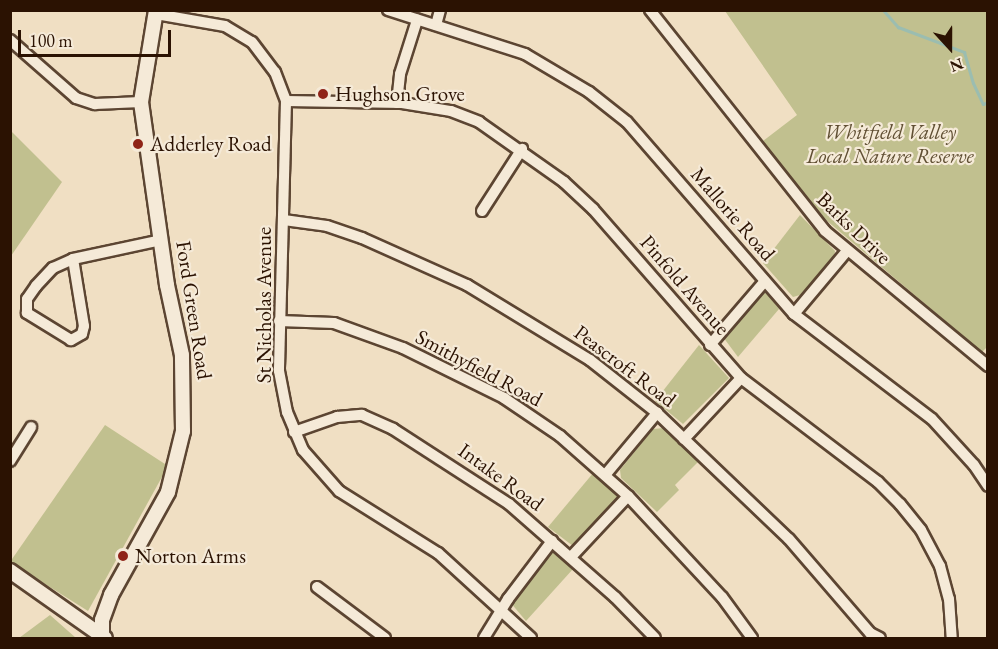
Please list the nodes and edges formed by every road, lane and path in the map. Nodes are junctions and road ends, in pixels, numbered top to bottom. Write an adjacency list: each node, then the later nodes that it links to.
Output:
1 (388, 10): 5 (street)
2 (440, 10): 6 (street)
3 (650, 10): 15 (street, Barks Drive)
4 (156, 12): 8 (street, St Nicholas Avenue); 9 (main road, Ford Green Road)
5 (417, 20): 6 (street, Mallorie Road); 10 (street)
6 (436, 25): 17 (street, Mallorie Road)
7 (10, 40): 9 (street)
8 (286, 101): 10 (street, Pinfold Avenue); 13 (street, St Nicholas Avenue)
9 (141, 102): 14 (main road, Ford Green Road)
10 (397, 103): 11 (street, Pinfold Avenue)
11 (522, 149): 12 (street); 20 (street, Pinfold Avenue)
12 (482, 211)
13 (284, 220): 19 (street, St Nicholas Avenue); 23 (street, Peascroft Road)
14 (162, 240): 16 (street); 36 (main road, Ford Green Road)
15 (846, 252): 18 (street); 21 (street, Barks Drive)
16 (73, 259): 16 (street)
17 (765, 281): 18 (street, Mallorie Road); 20 (street)
18 (794, 314): 29 (street, Mallorie Road)
19 (279, 321): 25 (street, St Nicholas Avenue); 28 (street, Smithyfield Road)
20 (710, 345): 22 (street, Pinfold Avenue)
21 (987, 366)
22 (741, 378): 26 (street); 43 (street, Pinfold Avenue)
23 (657, 413): 26 (street, Peascroft Road); 28 (street)
24 (31, 427): 27 (street)
25 (294, 432): 31 (street, Intake Road); 35 (street, St Nicholas Avenue)
26 (684, 439): 42 (street, Peascroft Road)
27 (10, 461)
28 (606, 474): 30 (street, Smithyfield Road)
29 (987, 486)
30 (628, 496): 32 (street); 41 (street, Smithyfield Road)
31 (552, 541): 32 (street, Intake Road); 35 (street)
32 (571, 557): 40 (street, Intake Road)
33 (10, 571): 36 (main road)
34 (317, 587): 37 (street)
35 (500, 613): 38 (street); 39 (street, St Nicholas Avenue)
36 (104, 637)
37 (385, 639)
38 (483, 639)
39 (531, 639)
40 (655, 639)
41 (752, 639)
42 (880, 639)
43 (952, 639)

